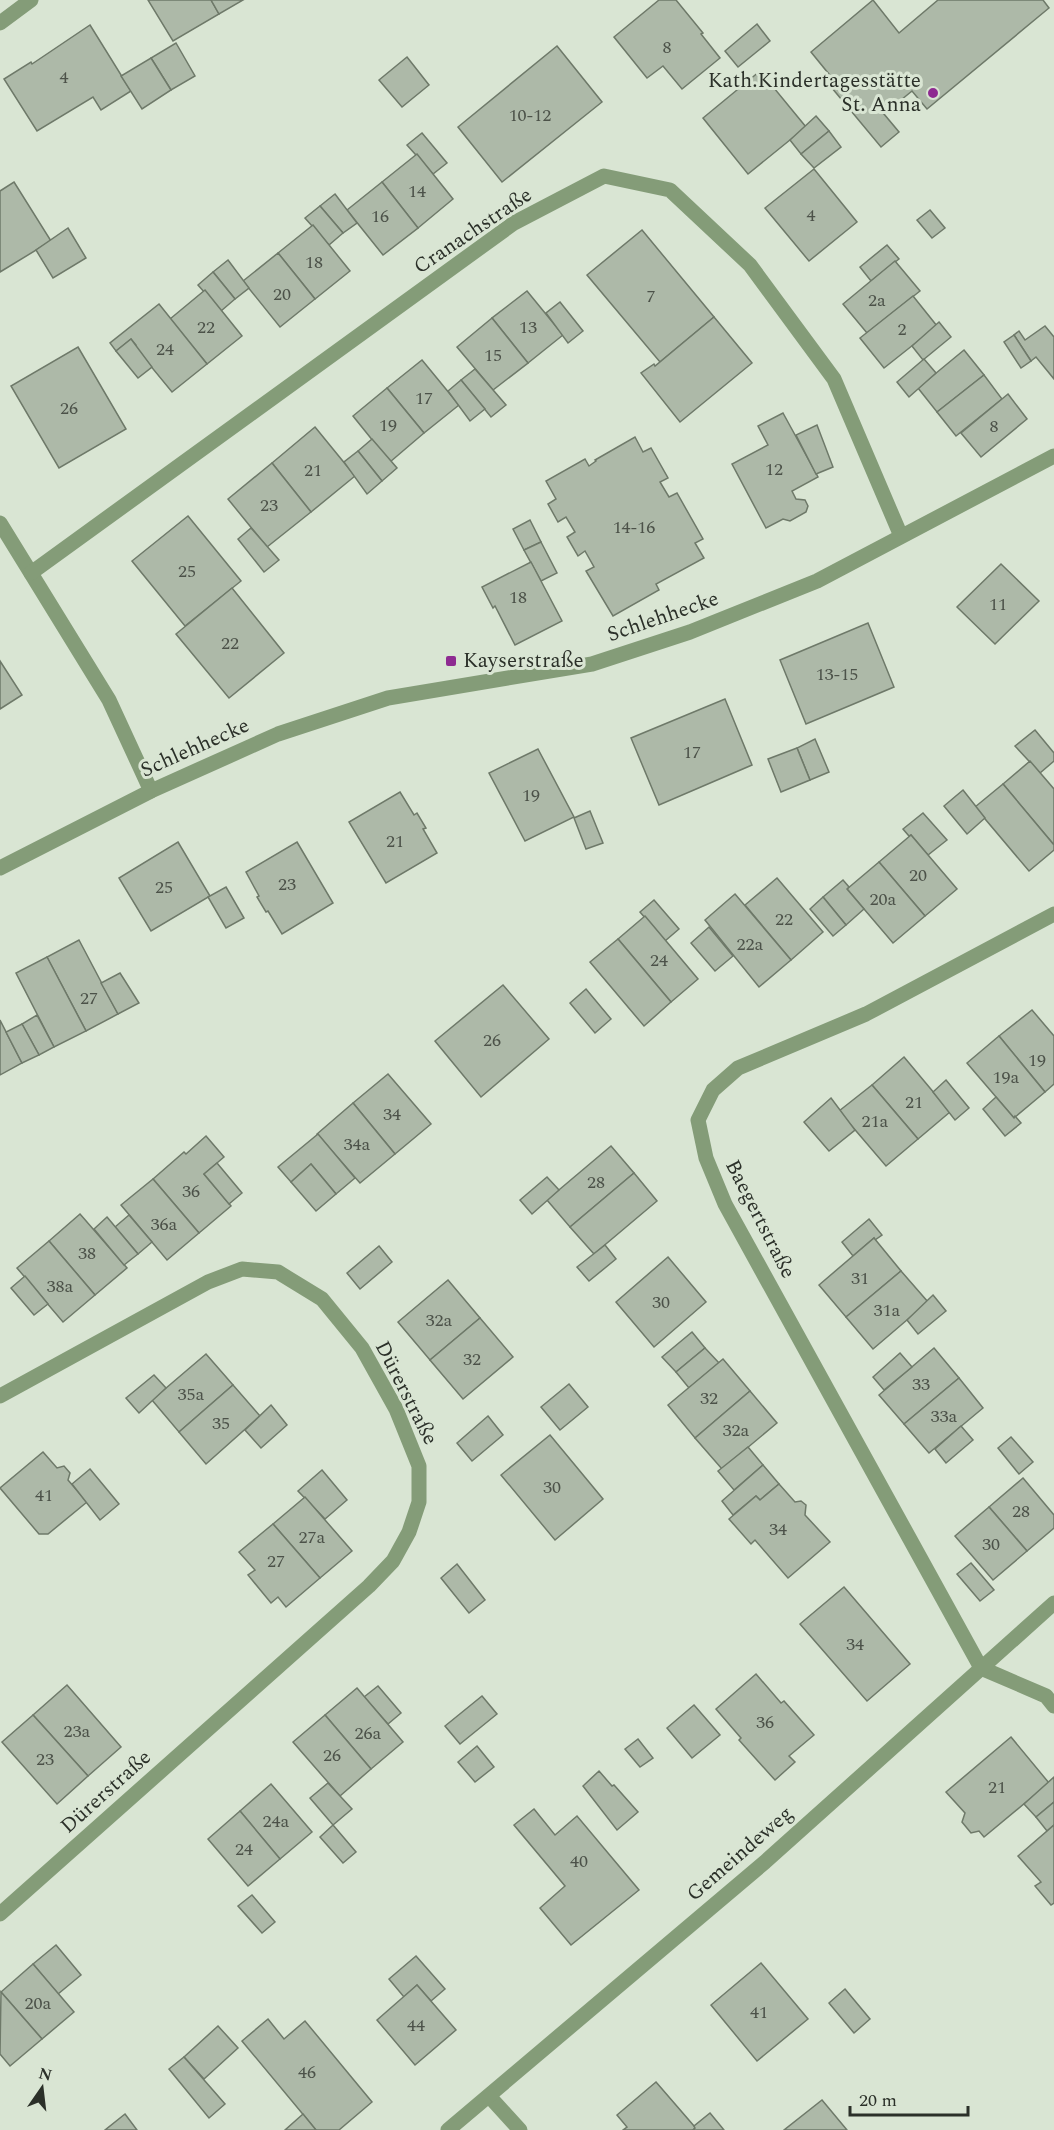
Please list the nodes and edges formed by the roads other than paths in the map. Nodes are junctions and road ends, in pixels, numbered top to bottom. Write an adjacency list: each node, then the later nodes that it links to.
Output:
1 (31, 0): 2 (street)
2 (0, 23)
3 (1054, 456): 5 (street, Schlehhecke)
4 (0, 523): 6 (street)
5 (901, 536): 6 (street, Cranachstraße); 7 (street, Schlehhecke)
6 (31, 573): 7 (street)
7 (151, 791): 8 (street, Schlehhecke)
8 (0, 868)
9 (1054, 914): 12 (street, Baegertstraße)
10 (0, 1396): 14 (street, Dürerstraße)
11 (1054, 1603): 12 (street, Gemeindeweg)
12 (981, 1668): 13 (street); 15 (street, Gemeindeweg)
13 (1054, 1706)
14 (0, 1914)
15 (489, 2096): 16 (street, Gemeindeweg); 17 (street)
16 (448, 2130)
17 (520, 2130)

